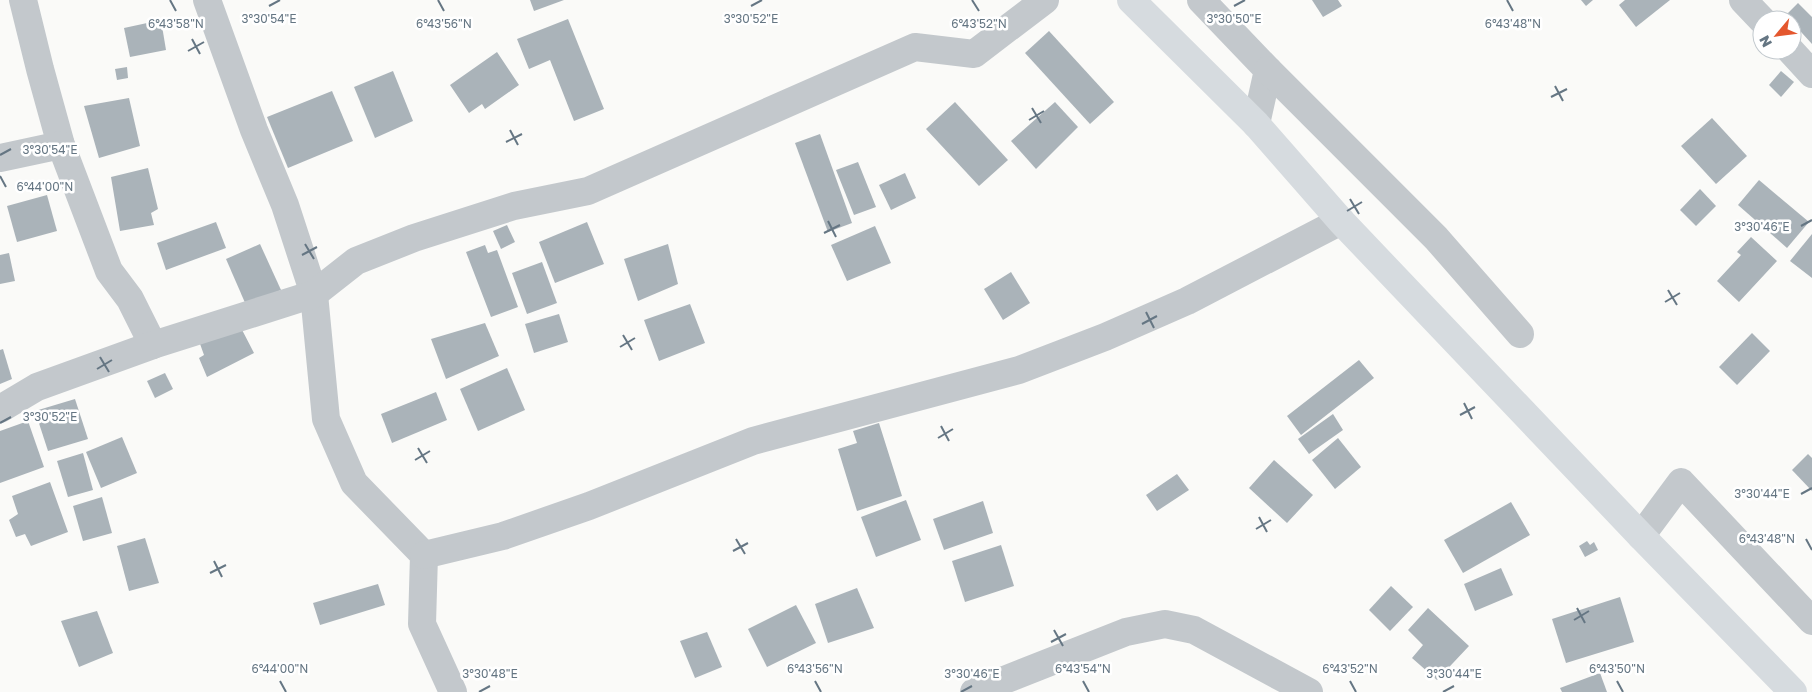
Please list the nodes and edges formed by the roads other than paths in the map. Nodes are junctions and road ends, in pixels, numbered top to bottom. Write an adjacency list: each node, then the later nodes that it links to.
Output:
1 (23, 0): 12 (street)
2 (207, 0): 15 (street)
3 (1045, 0): 15 (street)
4 (1131, 0): 11 (street)
5 (1201, 0): 9 (street)
6 (1743, 0): 7 (street)
7 (1752, 10)
8 (1799, 60): 10 (street)
9 (1268, 70): 11 (street); 16 (street)
10 (1812, 74)
11 (1256, 124): 14 (street)
12 (61, 146): 13 (street); 17 (street)
13 (0, 158)
14 (1341, 221): 19 (street); 20 (street)
15 (314, 294): 17 (street); 20 (street)
16 (1520, 334)
17 (153, 345): 18 (street)
18 (0, 409)
19 (1641, 536): 21 (street); 25 (street)
20 (424, 556): 22 (street)
21 (1812, 621)
22 (453, 692)
23 (974, 692): 24 (street)
24 (1309, 692)
25 (1793, 692)

